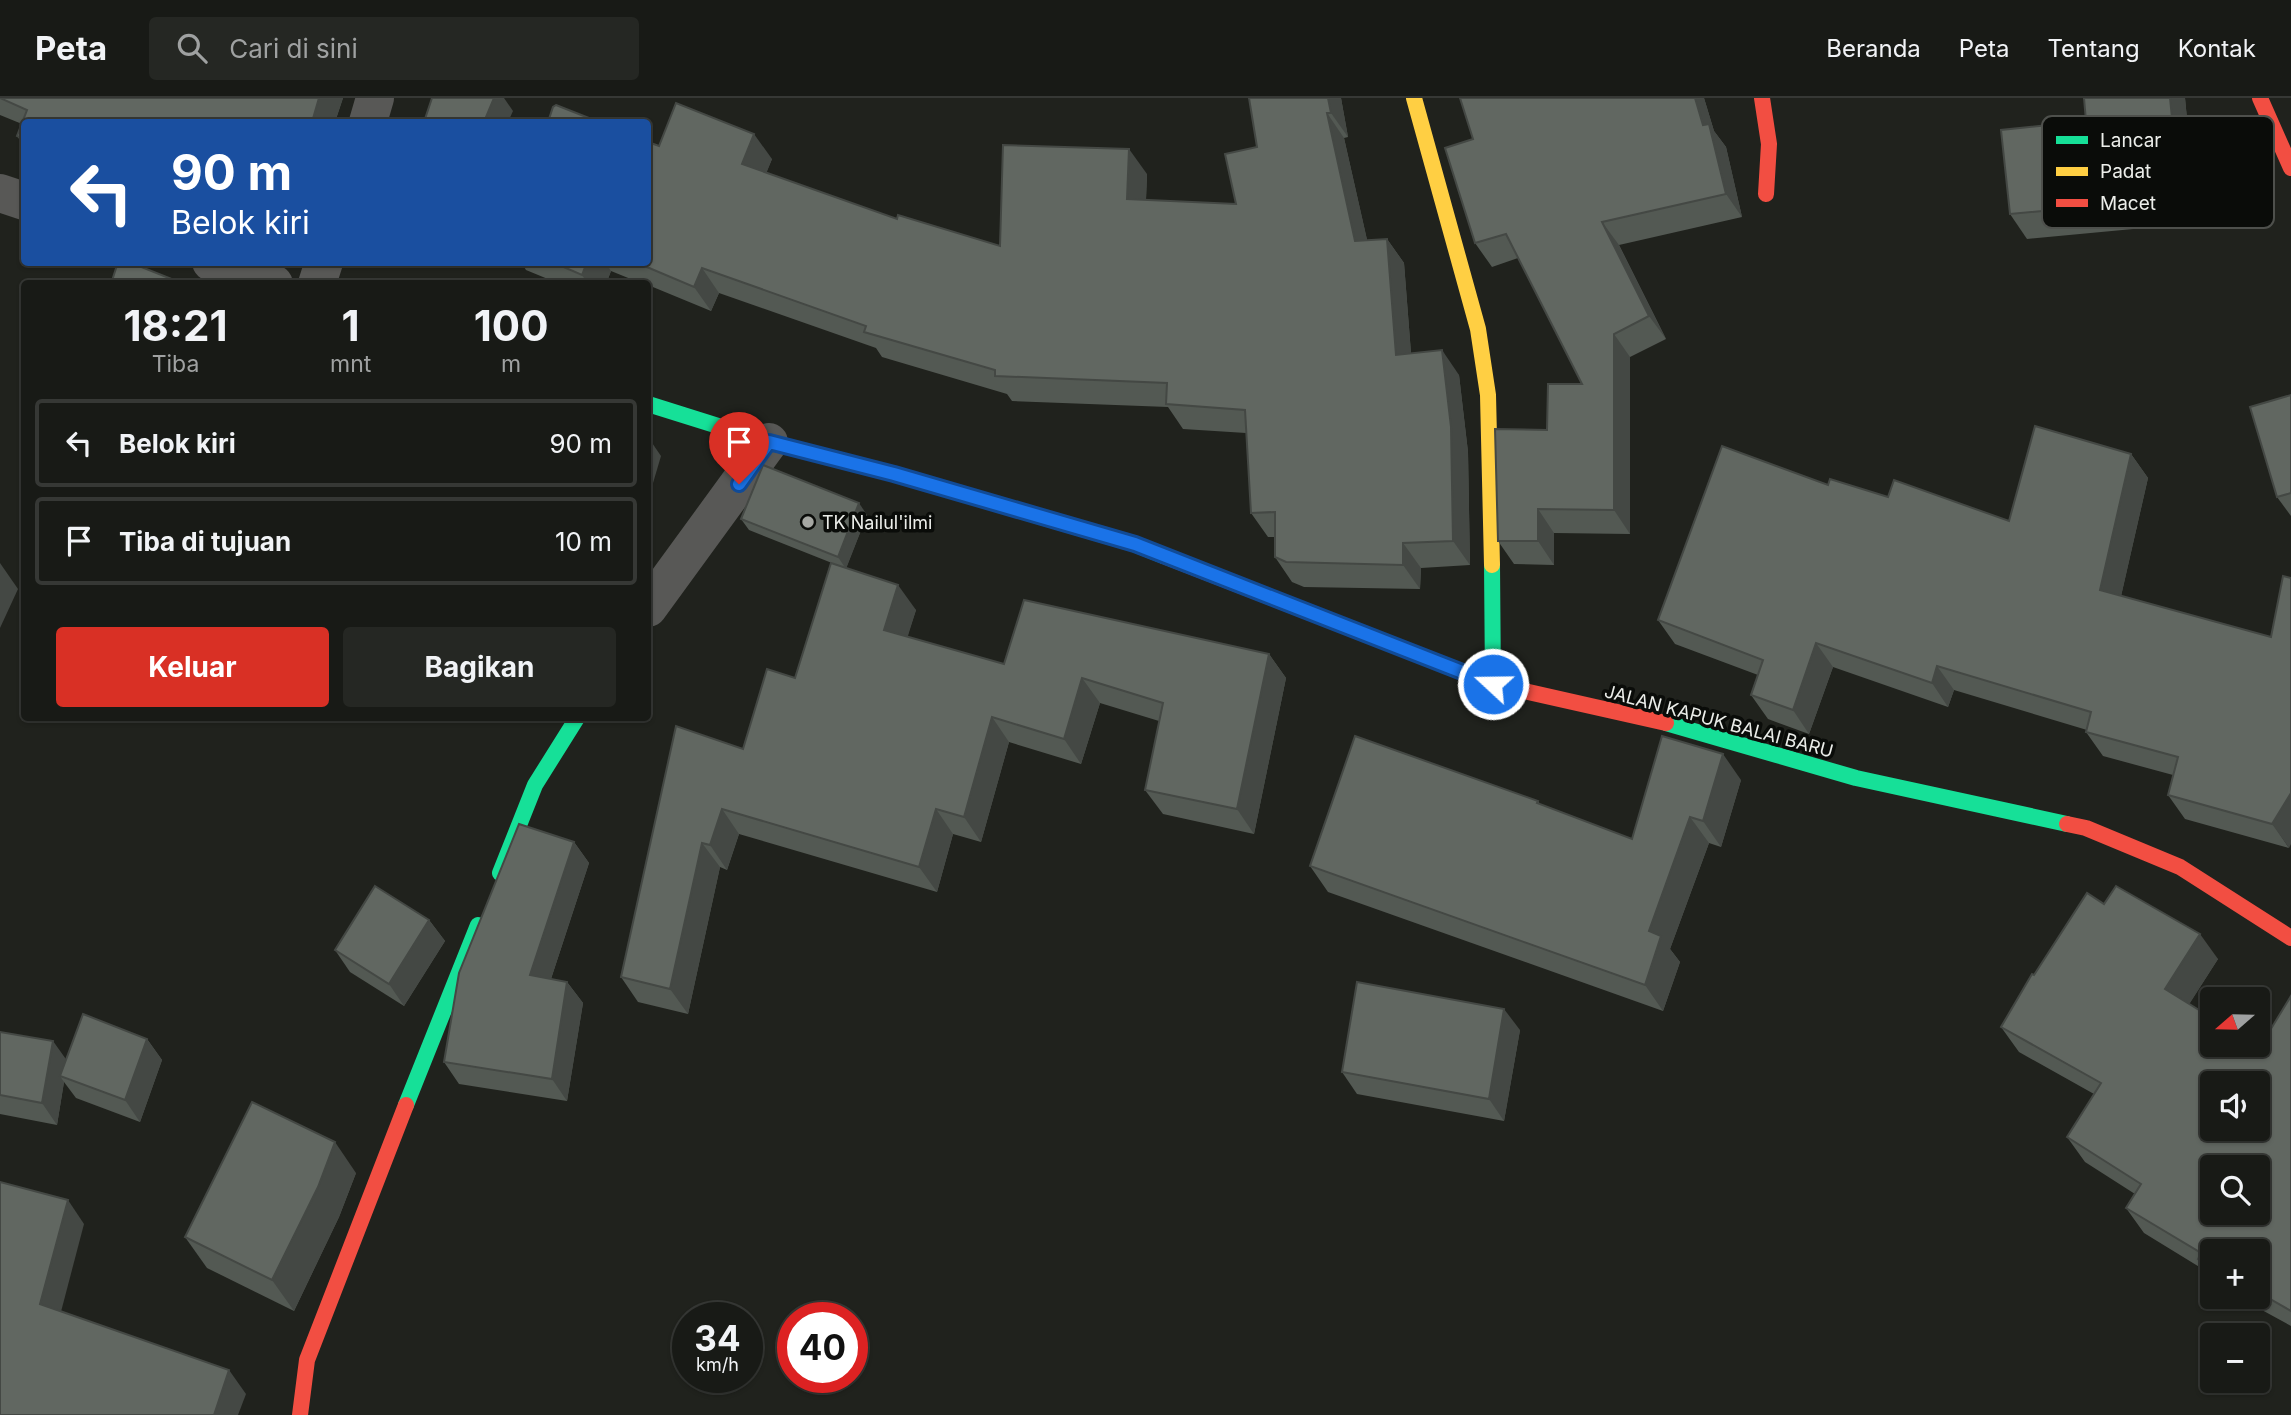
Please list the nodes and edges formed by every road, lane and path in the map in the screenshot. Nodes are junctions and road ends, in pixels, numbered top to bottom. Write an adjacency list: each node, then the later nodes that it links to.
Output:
1 (375, 98): 6 (street)
2 (1414, 98): 17 (street)
3 (1762, 98): 10 (street)
4 (2260, 98): 5 (street)
5 (2268, 116)
6 (369, 119)
7 (2274, 130): 8 (street)
8 (2291, 168)
9 (0, 193): 11 (street)
10 (1766, 194)
11 (21, 200)
12 (222, 266): 13 (street)
13 (263, 280)
14 (651, 405): 15 (street, JALAN KAPUK BALAI BARU)
15 (769, 442): 16 (street); 17 (street, JALAN KAPUK BALAI BARU)
16 (651, 604)
17 (1493, 684): 21 (street, JALAN KAPUK BALAI BARU)
18 (575, 721): 19 (street)
19 (495, 885)
20 (485, 909): 22 (street)
21 (2291, 938)
22 (300, 1415)

